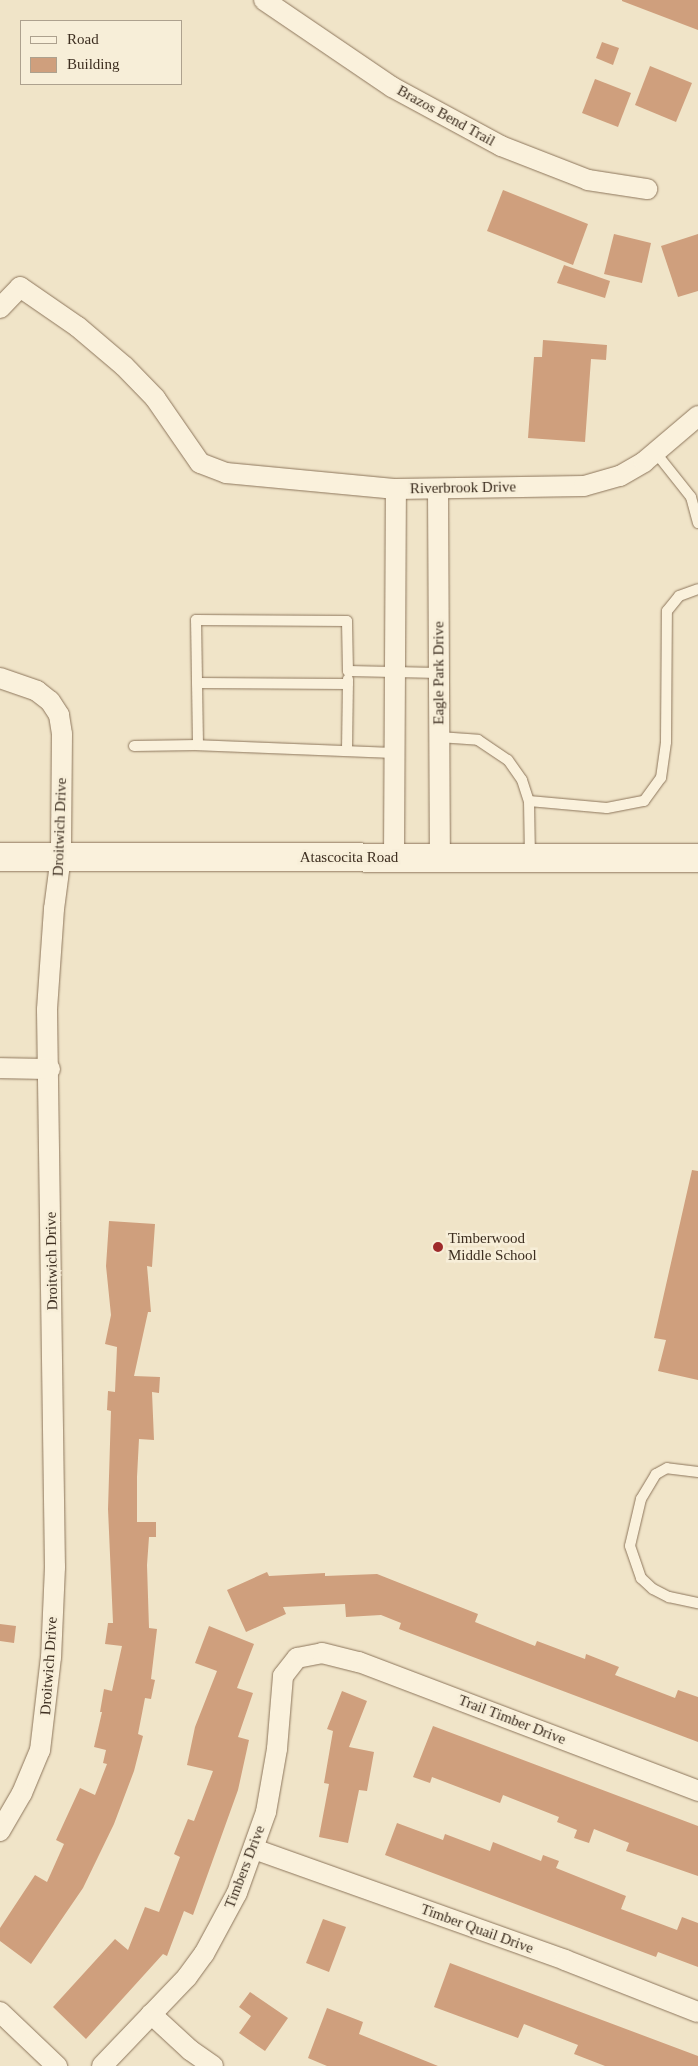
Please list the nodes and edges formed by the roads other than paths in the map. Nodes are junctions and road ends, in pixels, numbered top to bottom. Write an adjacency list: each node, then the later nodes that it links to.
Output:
1 (264, 0): 2 (street, Brazos Bend Trail)
2 (647, 189)
3 (0, 308): 6 (street, Riverbrook Drive)
4 (698, 416): 5 (street, Riverbrook Drive)
5 (656, 454): 7 (street, Riverbrook Drive); 8 (lane)
6 (396, 489): 7 (street, Riverbrook Drive); 11 (street)
7 (438, 489): 12 (street, Eagle Park Drive)
8 (698, 523)
9 (698, 589): 21 (lane)
10 (348, 671): 11 (lane); 14 (lane); 15 (lane)
11 (395, 672): 12 (lane); 20 (street)
12 (439, 673): 16 (street, Eagle Park Drive)
13 (0, 678): 23 (street, Droitwich Drive)
14 (197, 683): 15 (lane); 17 (lane)
15 (348, 684): 19 (lane)
16 (439, 737): 21 (lane); 25 (street, Eagle Park Drive)
17 (198, 745): 18 (lane); 19 (lane)
18 (134, 746)
19 (347, 751): 20 (lane)
20 (395, 753): 24 (street)
21 (529, 801): 26 (lane)
22 (0, 856): 23 (main road, Atascocita Road)
23 (61, 856): 24 (main road, Atascocita Road); 29 (street, Droitwich Drive)
24 (394, 858): 25 (main road, Atascocita Road)
25 (440, 858): 26 (main road, Atascocita Road)
26 (530, 858): 27 (main road, Atascocita Road)
27 (698, 858)
28 (0, 1068): 29 (street)
29 (50, 1069): 34 (street, Droitwich Drive)
30 (698, 1472): 31 (lane)
31 (698, 1603)
32 (326, 1654): 33 (street, Trail Timber Drive); 35 (street, Timbers Drive)
33 (698, 1791)
34 (0, 1831)
35 (254, 1849): 37 (street, Timber Quail Drive); 38 (street, Timbers Drive)
36 (0, 2012): 39 (street)
37 (698, 2012)
38 (151, 2014): 40 (street, Timbers Drive); 41 (street)
39 (57, 2066)
40 (102, 2066)
41 (213, 2066)

